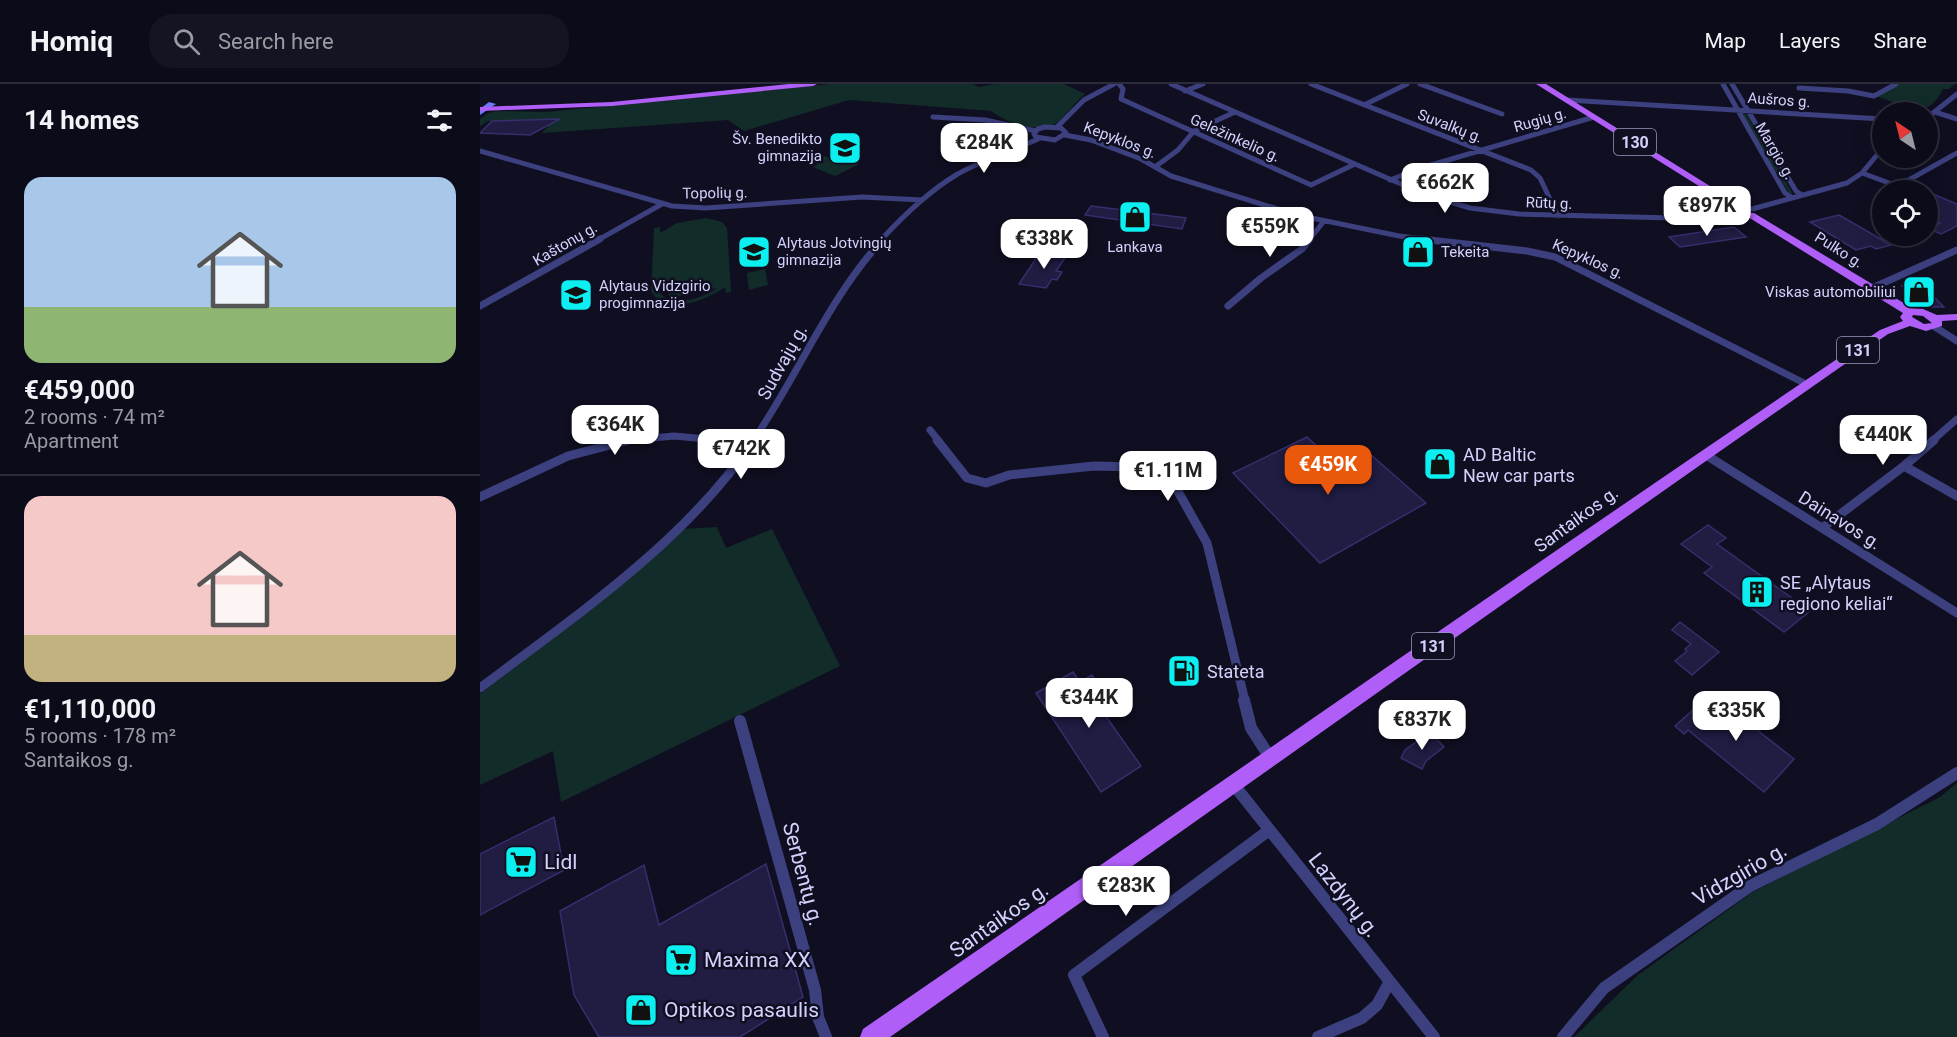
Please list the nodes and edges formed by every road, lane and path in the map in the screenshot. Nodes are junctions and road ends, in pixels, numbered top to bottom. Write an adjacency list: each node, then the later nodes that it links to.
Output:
1 (774, 84): 19 (main road)
2 (813, 84): 19 (main road)
3 (1114, 84): 30 (street)
4 (1119, 84): 32 (street, Geležinkelio g.)
5 (1171, 84): 15 (street, Rūtų g.)
6 (1203, 84): 15 (street)
7 (1311, 84): 18 (street, Suvalkų g.)
8 (1407, 84): 18 (street)
9 (1420, 84): 25 (street)
10 (1540, 84): 17 (main road, 130)
11 (1723, 84): 21 (street, Margio g.)
12 (1732, 84): 23 (street, Margio g.)
13 (1896, 84): 14 (street)
14 (1799, 88)
15 (1185, 91): 22 (street, Rūtų g.)
16 (1957, 94): 20 (street)
17 (1569, 102): 21 (street, Aušros g.); 27 (main road, 130)
18 (1364, 105): 35 (street, Suvalkų g.)
19 (484, 108)
20 (1938, 110)
21 (1737, 111): 23 (street, Aušros g.); 46 (street, Margio g.)
22 (1235, 112): 32 (street); 39 (street, Rūtų g.)
23 (1748, 112): 28 (street, Aušros g.); 45 (street, Margio g.)
24 (1938, 113): 29 (street)
25 (1502, 114)
26 (933, 117): 31 (street)
27 (1594, 117): 35 (street, Rugių g.); 49 (main road, 130)
28 (1872, 119)
29 (1957, 119)
30 (1057, 127): 31 (street); 33 (street)
31 (1036, 131): 34 (street)
32 (1192, 133): 39 (street, Geležinkelio g.); 40 (street)
33 (1065, 135): 34 (street, Sudvajų g.); 40 (street, Kepyklos g.)
34 (1038, 139): 47 (street, Sudvajų g.)
35 (1480, 150): 42 (street, Rugių g.); 51 (street, Suvalkų g.)
36 (480, 151): 48 (street, Topolių g.)
37 (1957, 153): 44 (street)
38 (1872, 161): 41 (street)
39 (1355, 164): 42 (street, Rūtų g.)
40 (1155, 167): 52 (street, Kepyklos g.)
41 (1862, 173): 43 (street); 45 (street)
42 (1390, 180): 51 (street, Rūtų g.)
43 (1881, 180)
44 (1910, 180)
45 (1802, 195): 46 (street)
46 (1791, 197): 50 (street)
47 (922, 200): 48 (street, Topolių g.); 64 (street, Sudvajų g.)
48 (662, 204): 55 (street, Kaštonų g.)
49 (1736, 209): 50 (main road); 51 (street, Rūtų g.)
50 (1751, 212): 54 (main road, Pulko g.)
51 (1558, 216)
52 (1324, 221): 56 (street); 61 (street, Kepyklos g.)
53 (1957, 250): 54 (street)
54 (1872, 288): 57 (main road, Pulko g.)
55 (480, 306)
56 (1228, 306)
57 (1910, 317): 59 (main road, Pulko g.); 61 (main road, Santaikos g. / 131)
58 (1957, 317): 59 (main road, Pulko g.)
59 (1935, 323): 60 (street)
60 (1957, 341)
61 (1808, 385): 65 (main road, Santaikos g. / 131)
62 (1957, 419): 66 (street)
63 (930, 430): 73 (street)
64 (753, 443): 68 (street); 71 (street, Sudvajų g.)
65 (1706, 456): 69 (street, Dainavos g.); 73 (main road, Santaikos g. / 131)
66 (1904, 466): 67 (street); 69 (street)
67 (1957, 496)
68 (480, 497)
69 (1822, 528): 70 (street, Dainavos g.)
70 (1957, 613)
71 (480, 688)
72 (740, 721): 78 (street, Serbentų g.)
73 (1271, 759): 75 (main road, Santaikos g. / 131)
74 (1957, 772): 83 (street, Vidzgirio g.)
75 (1234, 785): 76 (street, Lazdynų g.); 79 (main road, Santaikos g. / 131)
76 (1268, 831): 77 (street, Lazdynų g.); 80 (street)
77 (1389, 983): 81 (street); 82 (street, Lazdynų g.)
78 (826, 1037)
79 (871, 1037)
80 (1103, 1037)
81 (1318, 1037)
82 (1434, 1037)
83 (1563, 1037)

